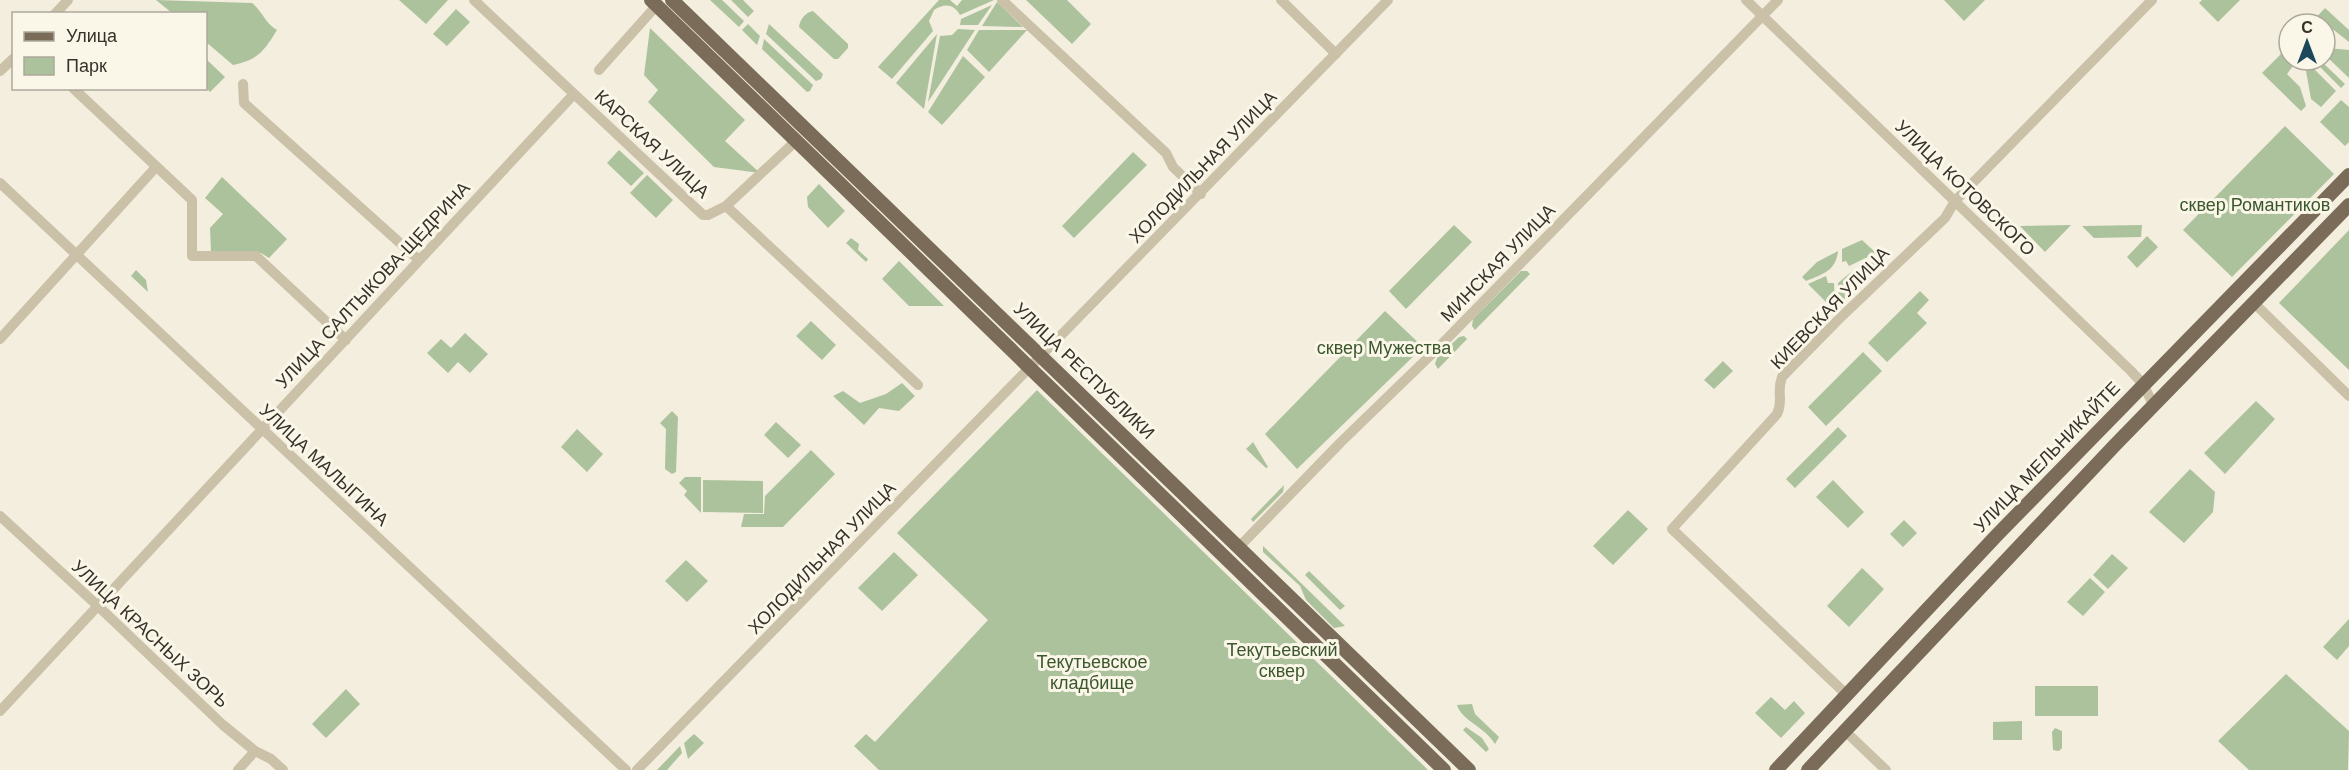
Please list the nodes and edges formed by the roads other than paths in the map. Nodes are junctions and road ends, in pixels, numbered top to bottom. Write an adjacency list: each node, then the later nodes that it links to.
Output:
1 (68, 0): 11 (street)
2 (474, 0): 19 (street, КАРСКАЯ УЛИЦА)
3 (672, 0): 33 (main road, УЛИЦА РЕСПУБЛИКИ)
4 (1002, 0): 24 (street)
5 (1281, 0): 13 (street)
6 (1388, 0): 13 (street, ХОЛОДИЛЬНАЯ УЛИЦА)
7 (1746, 0): 12 (street, УЛИЦА КОТОВСКОГО)
8 (1778, 0): 12 (street, МИНСКАЯ УЛИЦА)
9 (2152, 0): 25 (street, КИЕВСКАЯ УЛИЦА)
10 (654, 3): 15 (street); 20 (main road, УЛИЦА РЕСПУБЛИКИ)
11 (58, 12)
12 (1762, 16): 25 (street, УЛИЦА КОТОВСКОГО); 41 (street, МИНСКАЯ УЛИЦА)
13 (1336, 54): 24 (street, ХОЛОДИЛЬНАЯ УЛИЦА)
14 (12, 60): 16 (street)
15 (599, 70)
16 (0, 71)
17 (243, 84): 29 (street)
18 (74, 90): 21 (street)
19 (574, 94): 27 (street, КАРСКАЯ УЛИЦА); 29 (street, УЛИЦА САЛТЫКОВА-ЩЕДРИНА)
20 (797, 140): 27 (street); 34 (main road, УЛИЦА РЕСПУБЛИКИ)
21 (156, 167): 28 (street); 32 (street)
22 (2347, 179): 35 (main road, УЛИЦА МЕЛЬНИКАЙТЕ)
23 (0, 183): 28 (street, УЛИЦА МАЛЫГИНА)
24 (1201, 194): 33 (street, ХОЛОДИЛЬНАЯ УЛИЦА)
25 (1955, 201): 35 (street, УЛИЦА КОТОВСКОГО); 43 (street, КИЕВСКАЯ УЛИЦА)
26 (2349, 205): 30 (main road)
27 (726, 207): 36 (street, КАРСКАЯ УЛИЦА)
28 (77, 257): 31 (street); 39 (street, УЛИЦА МАЛЫГИНА)
29 (419, 260): 32 (street, УЛИЦА САЛТЫКОВА-ЩЕДРИНА)
30 (2254, 303): 37 (street); 38 (main road)
31 (0, 339)
32 (346, 340): 39 (street, УЛИЦА САЛТЫКОВА-ЩЕДРИНА)
33 (1042, 356): 34 (street, ХОЛОДИЛЬНАЯ УЛИЦА); 41 (main road, УЛИЦА РЕСПУБЛИКИ)
34 (1031, 368): 50 (street, ХОЛОДИЛЬНАЯ УЛИЦА); 51 (main road, УЛИЦА РЕСПУБЛИКИ)
35 (2143, 384): 38 (street, УЛИЦА КОТОВСКОГО); 43 (main road, УЛИЦА МЕЛЬНИКАЙТЕ)
36 (918, 385)
37 (2349, 396)
38 (2154, 406): 45 (main road)
39 (261, 430): 42 (street, УЛИЦА САЛТЫКОВА-ЩЕДРИНА); 49 (street, УЛИЦА МАЛЫГИНА)
40 (0, 516): 42 (street, УЛИЦА КРАСНЫХ ЗОРЬ)
41 (1239, 547): 52 (main road, УЛИЦА РЕСПУБЛИКИ)
42 (98, 606): 44 (street, УЛИЦА САЛТЫКОВА-ЩЕДРИНА); 46 (street, УЛИЦА КРАСНЫХ ЗОРЬ)
43 (1846, 694): 53 (main road, УЛИЦА МЕЛЬНИКАЙТЕ)
44 (0, 711)
45 (1845, 730): 54 (main road); 55 (street)
46 (255, 751): 47 (street); 48 (street, УЛИЦА КРАСНЫХ ЗОРЬ)
47 (238, 770)
48 (283, 770)
49 (626, 770)
50 (637, 770)
51 (1444, 770)
52 (1469, 770)
53 (1776, 770)
54 (1808, 770)
55 (1886, 770)

